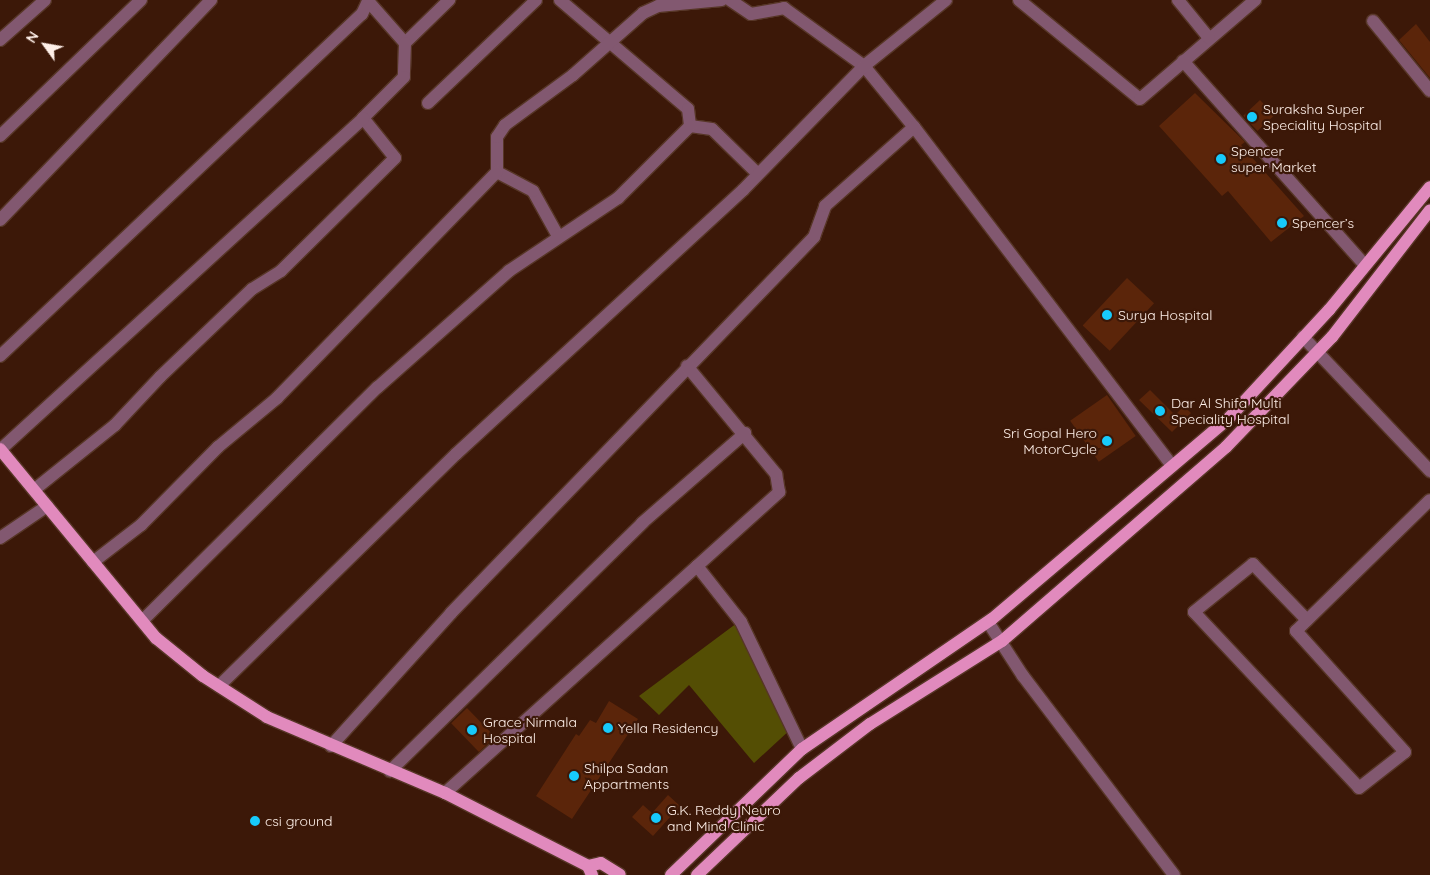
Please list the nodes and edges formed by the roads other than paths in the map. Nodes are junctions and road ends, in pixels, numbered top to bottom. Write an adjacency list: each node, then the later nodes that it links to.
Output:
1 (45, 0): 17 (street)
2 (141, 0): 27 (street)
3 (211, 0): 32 (street)
4 (449, 0): 19 (street)
5 (536, 0): 23 (street)
6 (560, 0): 18 (street)
7 (722, 0): 18 (street)
8 (730, 0): 14 (street)
9 (946, 0): 21 (street)
10 (1019, 0): 20 (street)
11 (1178, 0): 16 (street)
12 (1255, 0): 16 (street)
13 (369, 1): 19 (street); 37 (street)
14 (786, 4): 21 (street)
15 (1374, 21): 22 (street)
16 (1209, 38): 20 (street)
17 (0, 40)
18 (610, 42): 25 (street); 28 (street)
19 (405, 43): 24 (street)
20 (1183, 61): 34 (street)
21 (864, 66): 26 (street); 29 (street)
22 (1430, 90)
23 (428, 103)
24 (363, 118): 40 (street); 43 (street)
25 (690, 126): 29 (street); 33 (street)
26 (914, 127): 38 (street); 41 (street)
27 (0, 136)
28 (497, 172): 33 (street); 47 (street)
29 (758, 174): 55 (street)
30 (1430, 187): 34 (main road)
31 (1430, 210): 36 (main road)
32 (0, 220)
33 (558, 236): 50 (street)
34 (1365, 265): 35 (main road)
35 (1303, 337): 36 (street); 41 (main road)
36 (1317, 352): 42 (street); 52 (main road)
37 (0, 356)
38 (687, 366): 39 (street); 56 (street)
39 (745, 433): 48 (street); 58 (street)
40 (0, 450): 43 (main road)
41 (1172, 466): 51 (main road)
42 (1430, 471)
43 (34, 490): 45 (main road)
44 (1430, 500): 49 (street)
45 (47, 506): 46 (street); 47 (main road)
46 (0, 538)
47 (93, 562): 50 (main road)
48 (697, 566): 57 (street); 59 (street)
49 (1307, 620): 49 (street)
50 (142, 621): 55 (main road)
51 (988, 622): 52 (street); 53 (main road)
52 (1002, 641): 54 (main road); 64 (street)
53 (929, 660): 54 (main road); 57 (main road)
54 (944, 677): 63 (main road)
55 (219, 686): 56 (main road)
56 (331, 746): 58 (main road)
57 (802, 749): 62 (main road)
58 (390, 771): 59 (main road)
59 (445, 793): 60 (main road)
60 (590, 870): 61 (main road)
61 (620, 875)
62 (671, 875)
63 (697, 875)
64 (1174, 875)

